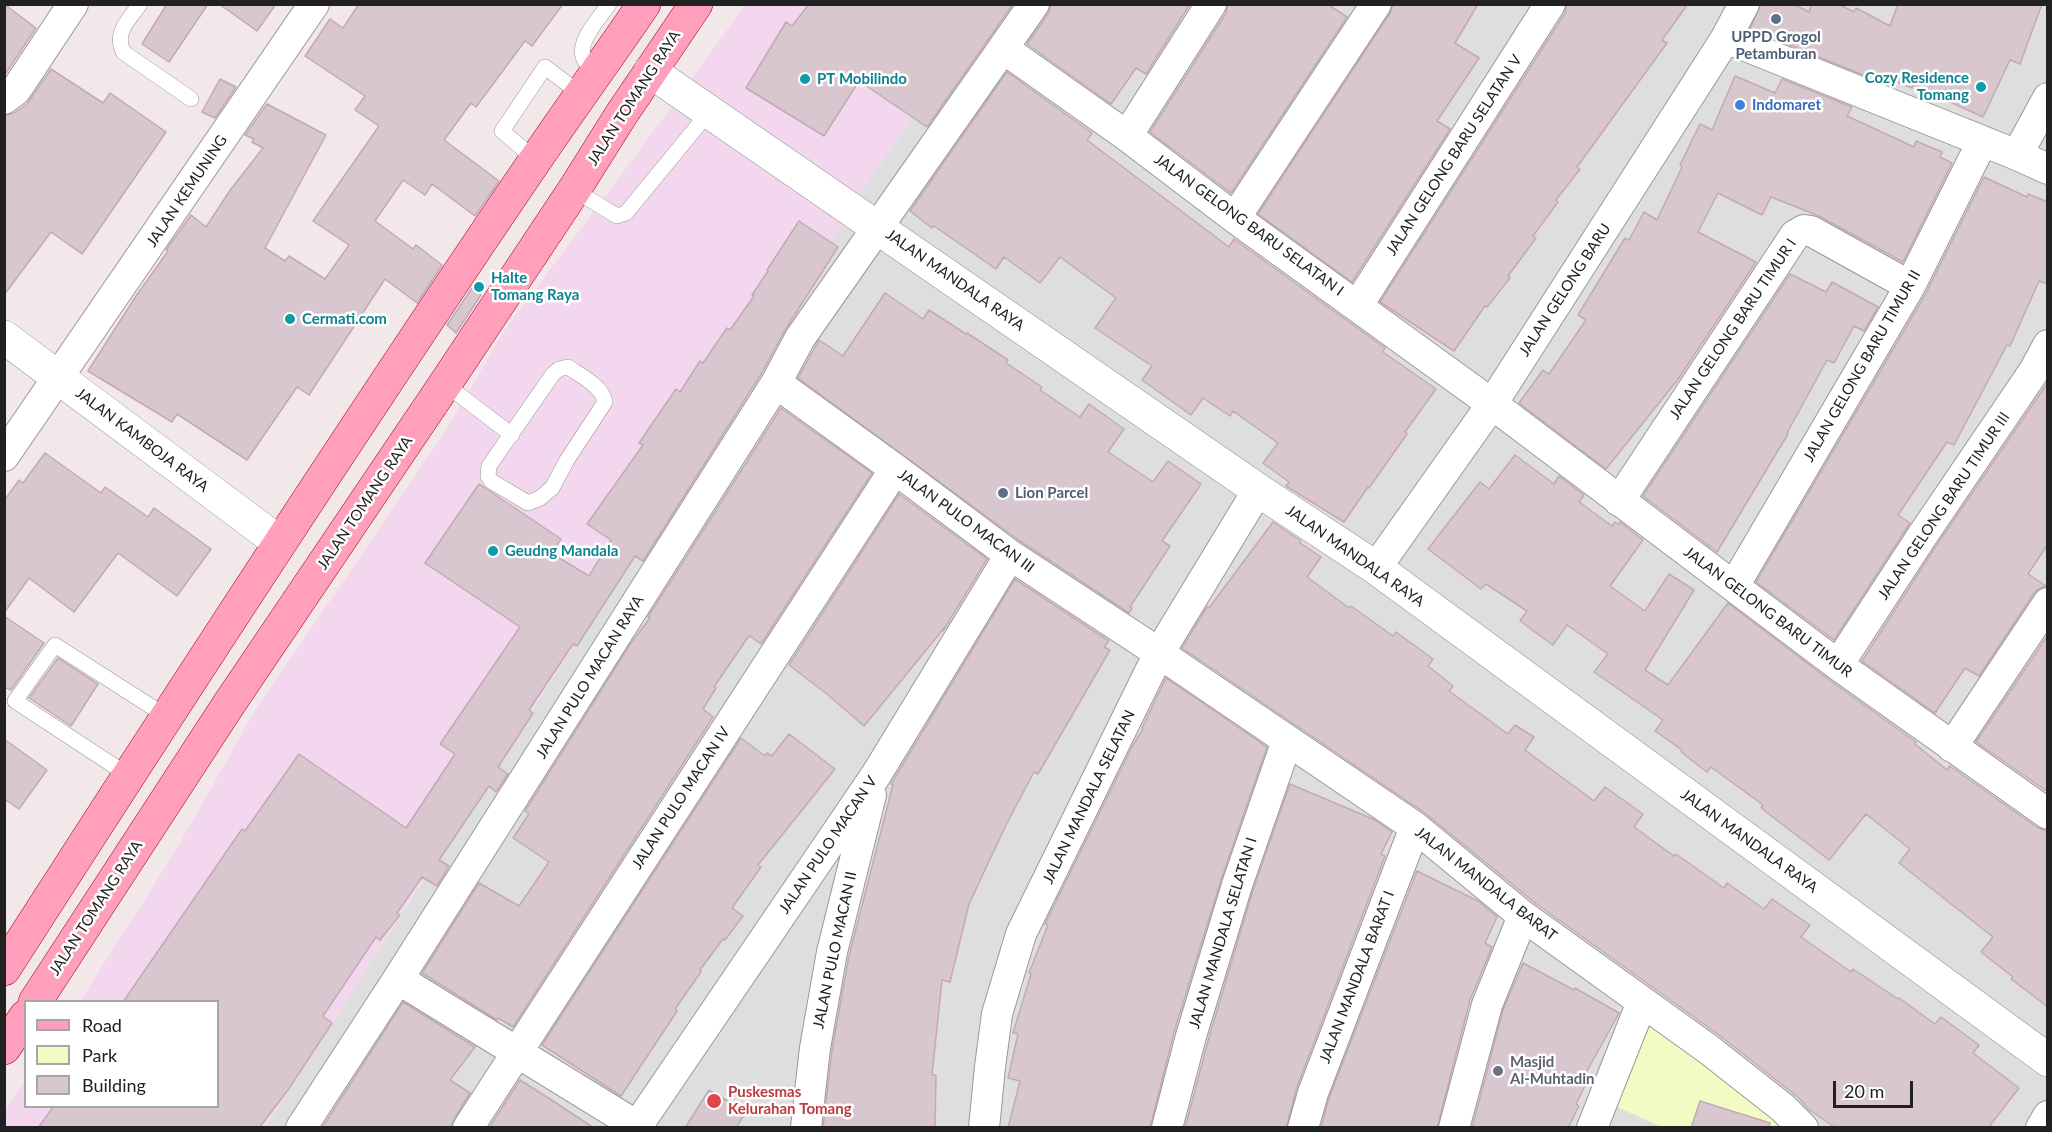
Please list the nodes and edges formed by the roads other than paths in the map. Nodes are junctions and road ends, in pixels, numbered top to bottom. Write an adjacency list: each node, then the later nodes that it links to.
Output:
1 (73, 4): 18 (street)
2 (140, 4): 20 (lane)
3 (314, 4): 34 (street, JALAN KEMUNING)
4 (609, 4): 17 (lane)
5 (645, 4): 17 (main road)
6 (653, 4): 58 (lane)
7 (684, 4): 63 (lane)
8 (696, 4): 16 (main road, JALAN TOMANG RAYA)
9 (1034, 4): 15 (street, JALAN PULO MACAN RAYA)
10 (1211, 4): 22 (street)
11 (1376, 4): 28 (street)
12 (1550, 4): 31 (street, JALAN GELONG BARU SELATAN V)
13 (1744, 4): 14 (street, JALAN GELONG BARU)
14 (1726, 38): 23 (street); 37 (street, JALAN GELONG BARU)
15 (1004, 49): 22 (street, JALAN GELONG BARU SELATAN I); 29 (street, JALAN PULO MACAN RAYA)
16 (650, 70): 21 (street, JALAN MANDALA RAYA); 27 (main road, JALAN TOMANG RAYA)
17 (590, 84): 25 (main road); 25 (lane)
18 (10, 94)
19 (2048, 98): 24 (street)
20 (191, 99)
21 (709, 112): 27 (lane); 29 (street, JALAN MANDALA RAYA)
22 (1127, 136): 28 (street, JALAN GELONG BARU SELATAN I)
23 (1982, 142): 24 (street); 30 (street, JALAN GELONG BARU TIMUR II)
24 (2017, 155): 26 (street)
25 (536, 160): 43 (main road)
26 (2048, 169)
27 (574, 190): 36 (main road, JALAN TOMANG RAYA)
28 (1234, 218): 31 (street, JALAN GELONG BARU SELATAN I)
29 (879, 227): 35 (street, JALAN PULO MACAN RAYA); 41 (street, JALAN MANDALA RAYA)
30 (1910, 286): 42 (street, JALAN GELONG BARU TIMUR I); 46 (street, JALAN GELONG BARU TIMUR II)
31 (1358, 305): 37 (street, JALAN GELONG BARU SELATAN I)
32 (4, 337): 34 (street, JALAN KAMBOJA RAYA)
33 (2048, 345): 49 (street, JALAN GELONG BARU TIMUR III)
34 (58, 377): 39 (street, JALAN KEMUNING); 43 (street, JALAN KAMBOJA RAYA)
35 (776, 383): 40 (street, JALAN PULO MACAN III); 59 (street, JALAN PULO MACAN RAYA)
36 (445, 384): 38 (lane); 60 (main road, JALAN TOMANG RAYA)
37 (1492, 404): 42 (street, JALAN GELONG BARU TIMUR); 45 (street, JALAN GELONG BARU)
38 (512, 435): 38 (lane)
39 (4, 456)
40 (895, 469): 44 (street, JALAN PULO MACAN III); 65 (street, JALAN PULO MACAN IV)
41 (1258, 490): 45 (street, JALAN MANDALA RAYA); 48 (street, JALAN MANDALA SELATAN)
42 (1619, 501): 46 (street, JALAN GELONG BARU TIMUR)
43 (280, 543): 50 (main road)
44 (1010, 555): 48 (street, JALAN PULO MACAN III); 54 (street, JALAN PULO MACAN V)
45 (1376, 568): 66 (street, JALAN MANDALA RAYA)
46 (1734, 586): 49 (street, JALAN GELONG BARU TIMUR)
47 (2048, 603): 52 (street)
48 (1159, 653): 51 (street, JALAN MANDALA BARAT); 73 (street, JALAN MANDALA SELATAN)
49 (1838, 665): 52 (street, JALAN GELONG BARU TIMUR)
50 (166, 716): 53 (main road); 53 (lane)
51 (1287, 741): 56 (street, JALAN MANDALA BARAT); 74 (street, JALAN MANDALA SELATAN I)
52 (1952, 747): 55 (street, JALAN GELONG BARU TIMUR)
53 (128, 775): 58 (main road)
54 (876, 775): 69 (street, JALAN PULO MACAN V); 72 (street, JALAN PULO MACAN II)
55 (2048, 814)
56 (1414, 827): 57 (street, JALAN MANDALA BARAT); 75 (street, JALAN MANDALA BARAT I)
57 (1523, 916): 61 (street, JALAN MANDALA BARAT); 76 (street)
58 (8, 974)
59 (398, 979): 65 (street); 70 (street, JALAN PULO MACAN RAYA)
60 (36, 1000)
61 (1642, 1002): 68 (street); 77 (street, JALAN MANDALA BARAT)
62 (24, 1019): 64 (main road)
63 (4, 1029)
64 (4, 1048)
65 (516, 1052): 69 (street); 71 (street, JALAN PULO MACAN IV)
66 (2048, 1060)
67 (2048, 1116): 78 (street)
68 (1600, 1125)
69 (637, 1127)
70 (301, 1128)
71 (468, 1128)
72 (806, 1128)
73 (984, 1128)
74 (1167, 1128)
75 (1303, 1128)
76 (1454, 1128)
77 (1803, 1128)
78 (2041, 1128)

